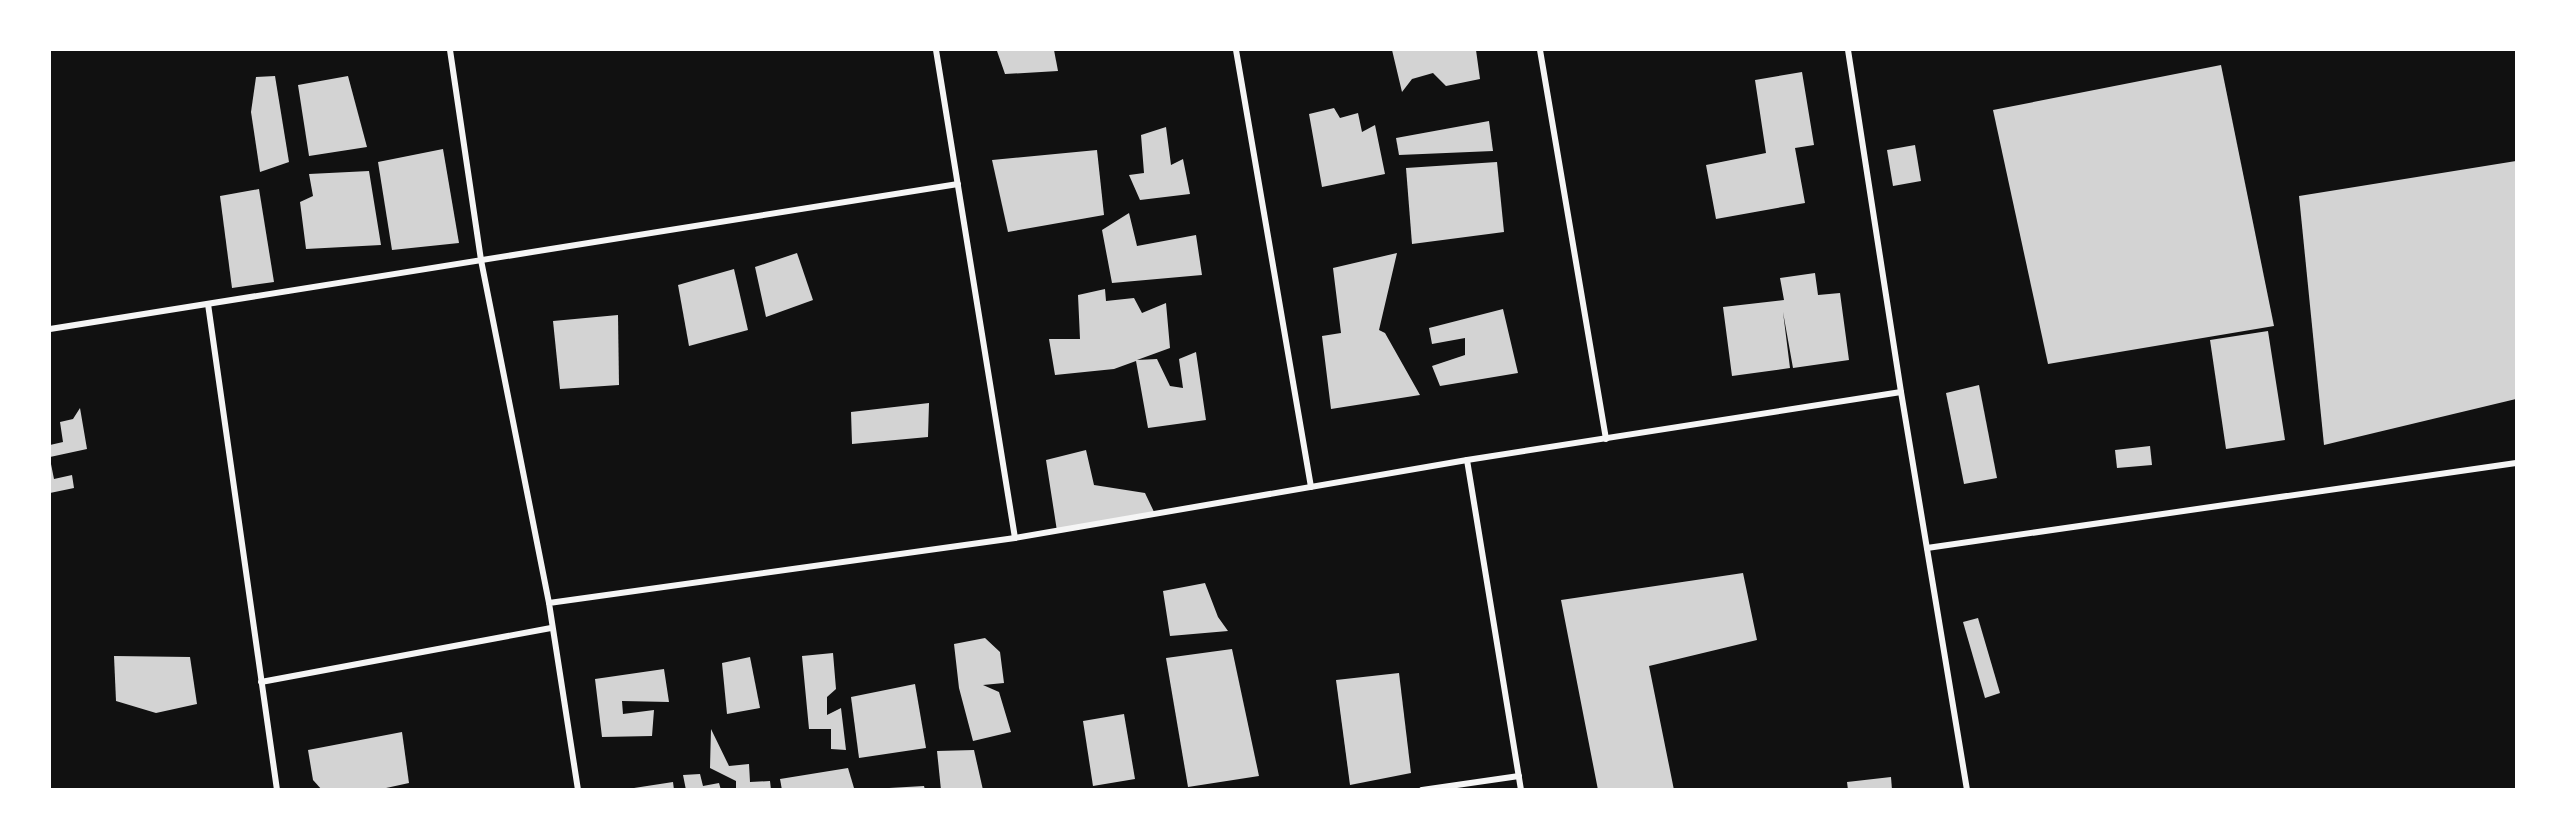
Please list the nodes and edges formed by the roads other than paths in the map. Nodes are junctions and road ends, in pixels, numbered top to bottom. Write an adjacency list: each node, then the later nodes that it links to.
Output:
1 (450, 50): 7 (street)
2 (936, 50): 6 (street)
3 (1236, 50): 14 (street)
4 (1540, 50): 11 (street)
5 (1848, 50): 10 (street)
6 (958, 184): 7 (street); 15 (street)
7 (481, 260): 8 (street); 17 (street)
8 (208, 304): 9 (street); 19 (street)
9 (50, 329)
10 (1901, 392): 11 (street); 16 (street)
11 (1606, 439): 12 (street)
12 (1467, 460): 14 (street); 20 (street)
13 (2517, 463): 16 (street)
14 (1311, 487): 15 (street)
15 (1016, 538): 17 (street)
16 (1927, 548): 25 (street)
17 (549, 603): 18 (street)
18 (551, 628): 19 (street); 22 (street)
19 (261, 682): 21 (street)
20 (1519, 776): 23 (street); 24 (street)
21 (277, 789)
22 (578, 789)
23 (1422, 789)
24 (1521, 789)
25 (1968, 789)

